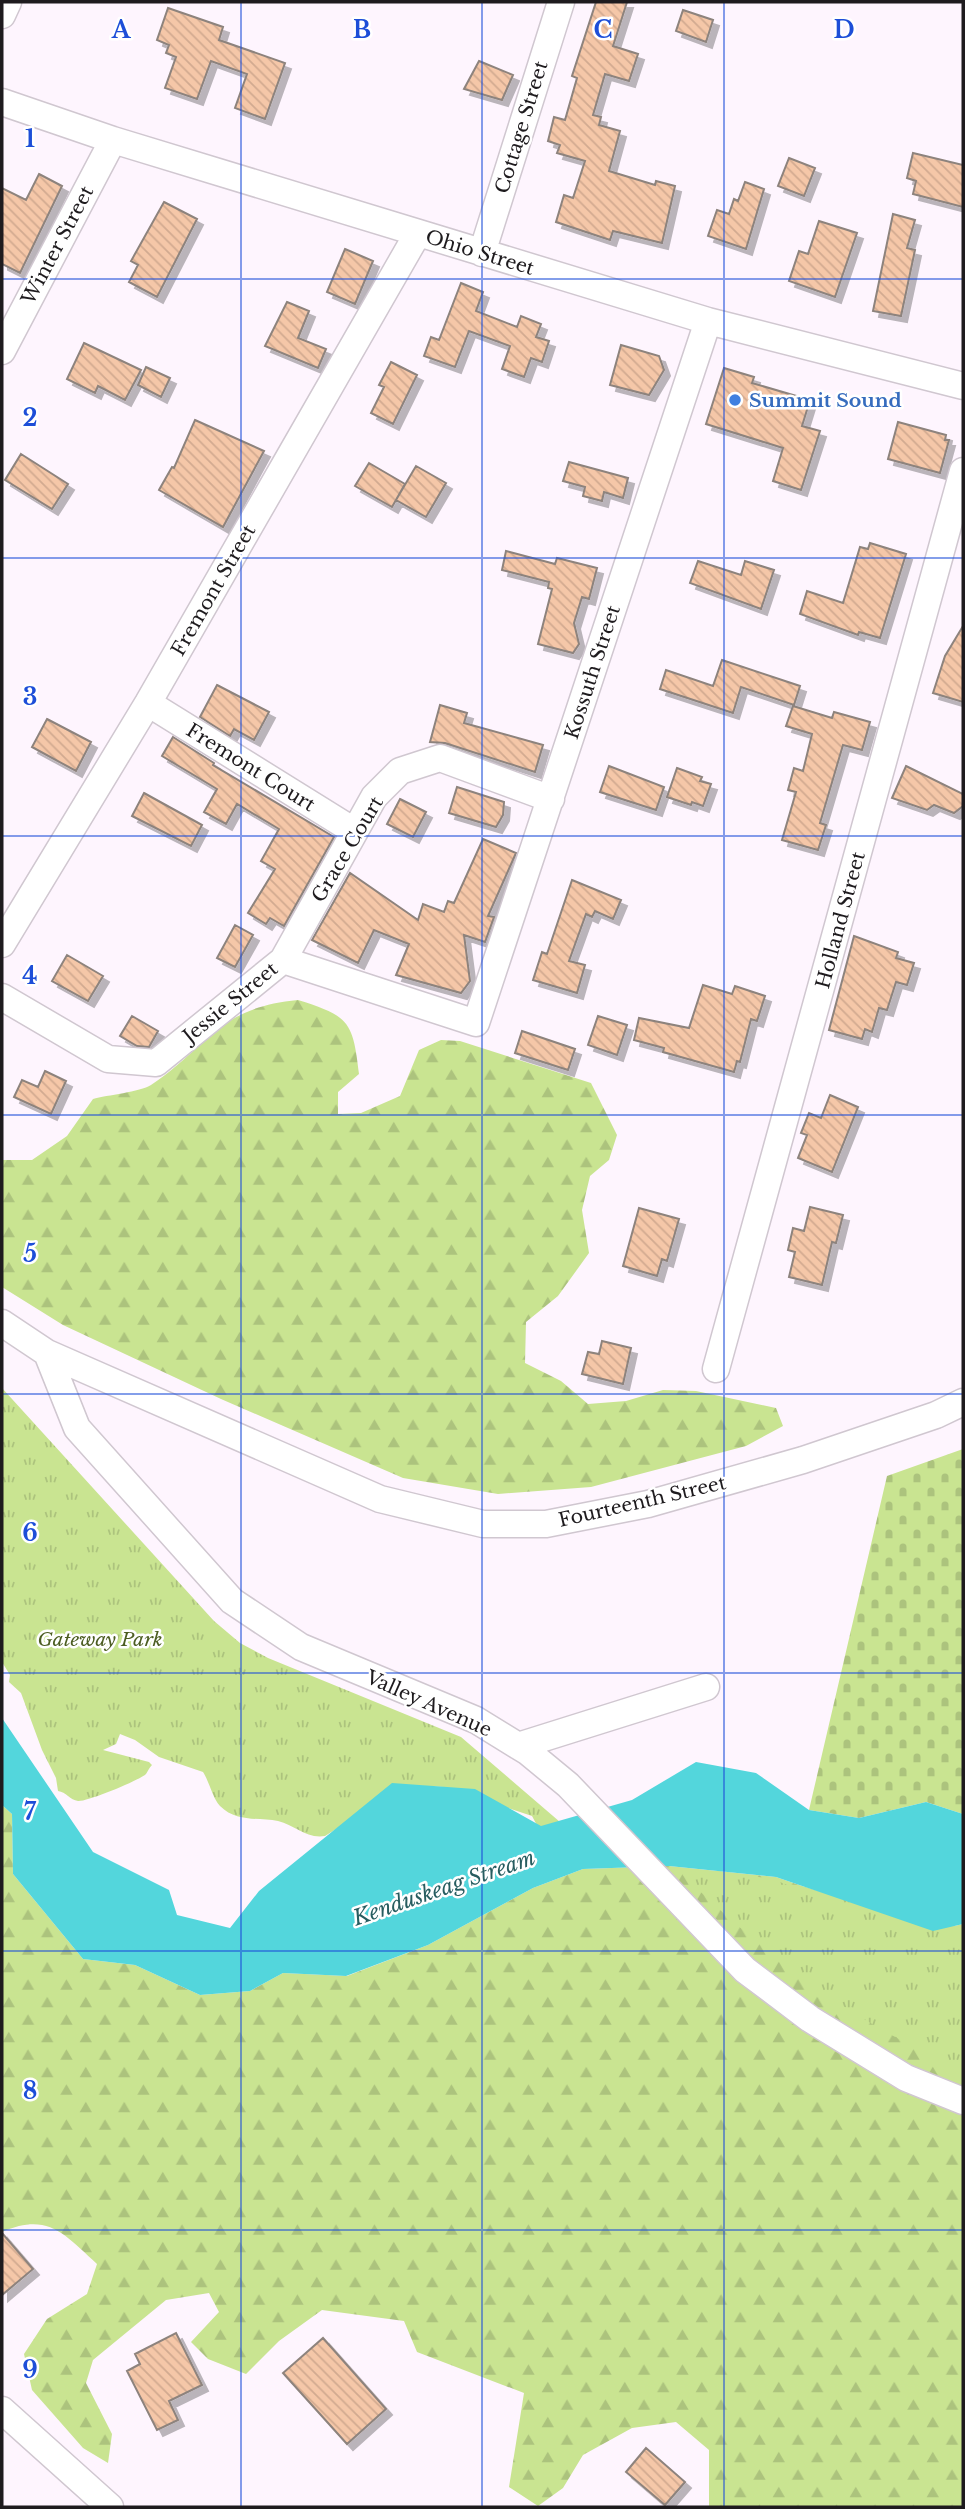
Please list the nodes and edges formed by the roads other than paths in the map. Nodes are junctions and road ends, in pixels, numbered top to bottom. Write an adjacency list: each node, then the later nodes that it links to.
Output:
1 (8, 2): 3 (street)
2 (561, 2): 7 (street, Cottage Street)
3 (2, 15)
4 (2, 102): 5 (street, Ohio Street)
5 (113, 140): 6 (street, Ohio Street); 9 (street, Winter Street)
6 (418, 233): 7 (street, Ohio Street); 12 (street, Fremont Street)
7 (482, 253): 8 (street, Ohio Street)
8 (708, 321): 10 (street, Ohio Street); 13 (street, Kossuth Street)
9 (2, 351)
10 (963, 386)
11 (963, 471): 21 (street, Holland Street)
12 (148, 703): 14 (street, Fremont Court); 15 (street, Fremont Street)
13 (551, 799): 14 (street, Grace Court); 18 (street, Kossuth Street)
14 (354, 831): 16 (street, Grace Court)
15 (2, 944)
16 (283, 960): 17 (street, Jessie Street); 18 (street, Jessie Street)
17 (2, 997)
18 (476, 1023)
19 (2, 1323): 20 (street)
20 (47, 1353): 22 (street, Fourteenth Street); 24 (street, Valley Avenue)
21 (716, 1369)
22 (963, 1402)
23 (706, 1687): 24 (street)
24 (518, 1746): 25 (street, Valley Avenue)
25 (963, 2101)
26 (2, 2410): 27 (street)
27 (110, 2507)

